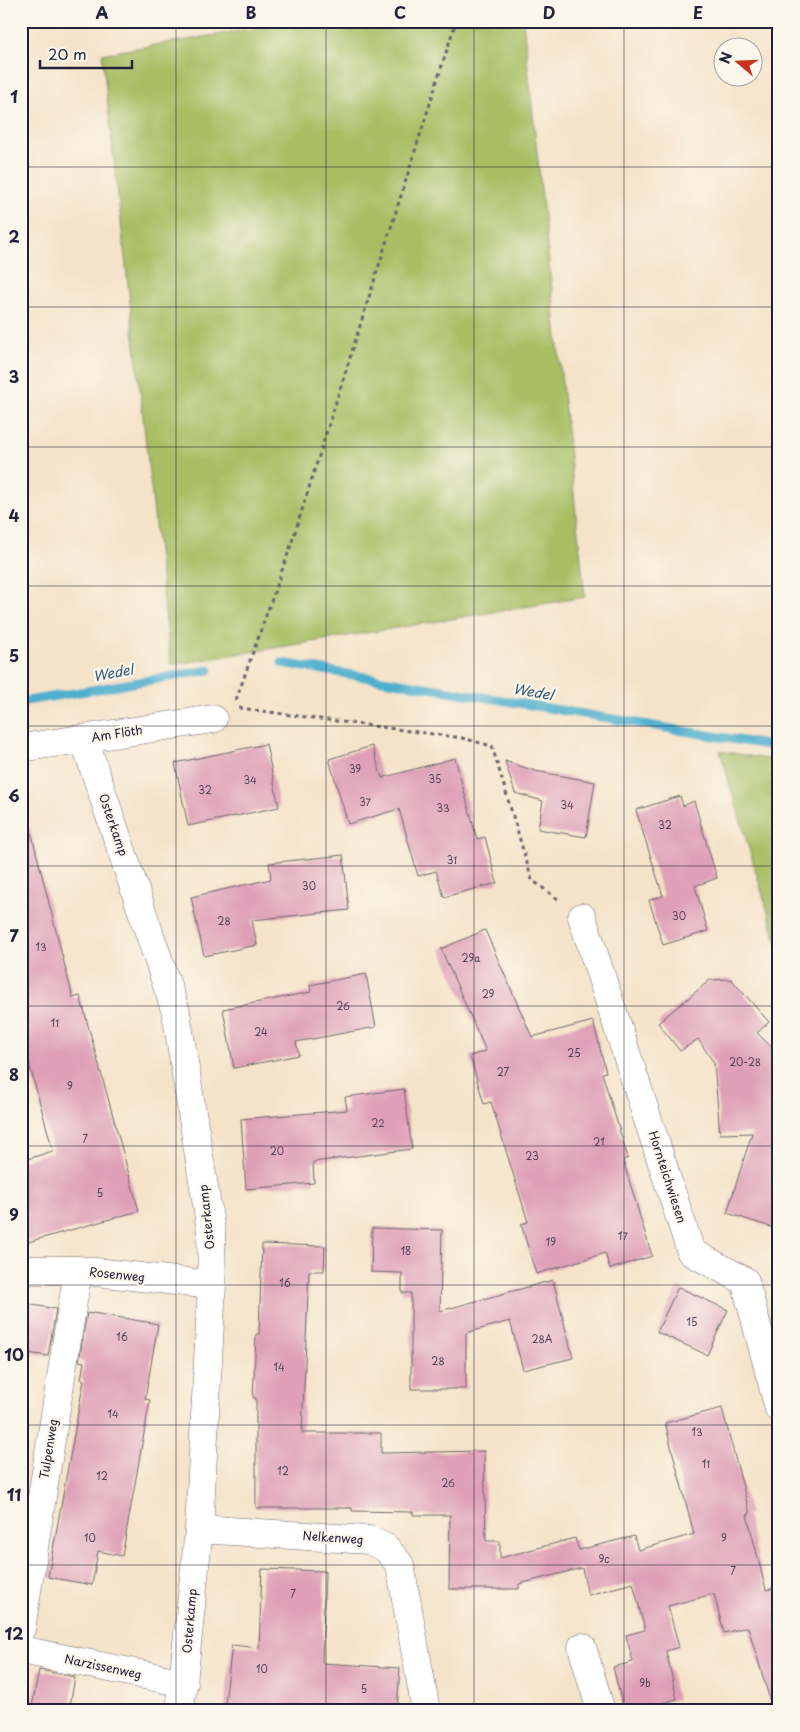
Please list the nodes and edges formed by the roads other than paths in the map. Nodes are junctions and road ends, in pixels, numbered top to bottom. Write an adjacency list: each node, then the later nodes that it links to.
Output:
1 (213, 719): 2 (street, Am Flöth)
2 (84, 739): 3 (street, Am Flöth); 7 (street, Osterkamp)
3 (21, 748)
4 (582, 917): 8 (street, Hornteichwiesen)
5 (21, 1270): 6 (street, Rosenweg)
6 (78, 1270): 7 (street, Rosenweg); 10 (street, Tulpenweg)
7 (212, 1285): 9 (street, Osterkamp)
8 (779, 1409)
9 (198, 1529): 13 (street, Osterkamp); 15 (street, Nelkenweg)
10 (21, 1628)
11 (582, 1646): 16 (street)
12 (21, 1650): 13 (street, Narzissenweg)
13 (184, 1683): 14 (street, Osterkamp)
14 (180, 1711)
15 (426, 1711)
16 (601, 1711)

